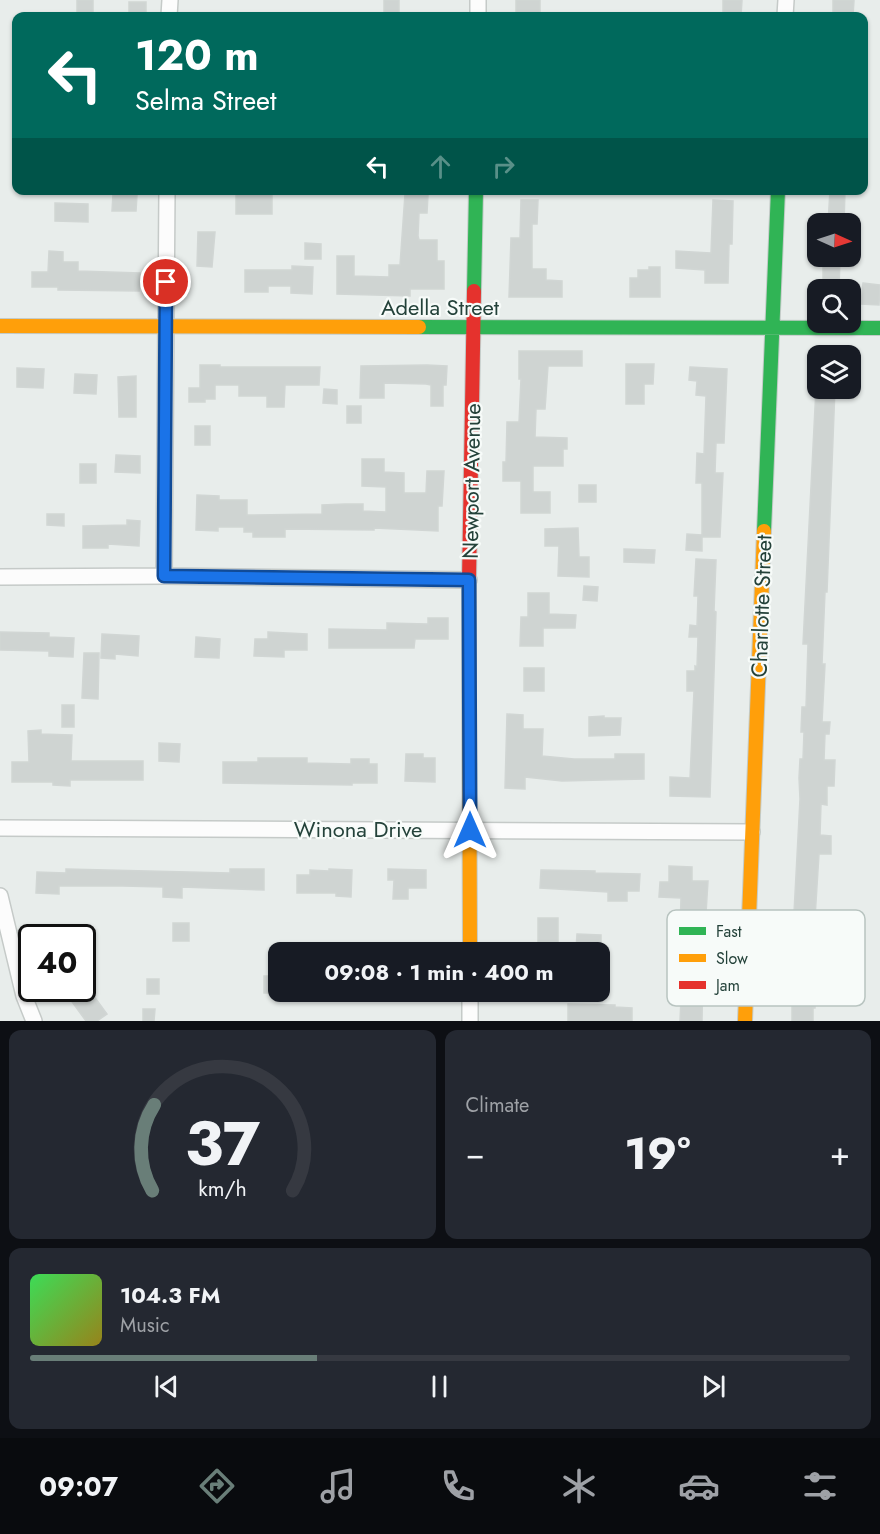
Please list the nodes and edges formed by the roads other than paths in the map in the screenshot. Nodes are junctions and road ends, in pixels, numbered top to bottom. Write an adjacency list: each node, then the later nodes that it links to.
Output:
1 (167, 195): 5 (street)
2 (476, 195): 6 (street, Newport Avenue)
3 (778, 195): 7 (street, Charlotte Street)
4 (0, 326): 5 (street, Adella Street)
5 (166, 328): 6 (street, Adella Street); 9 (street)
6 (474, 328): 7 (street, Adella Street); 11 (street, Newport Avenue)
7 (772, 328): 8 (street, Adella Street); 14 (street, Charlotte Street)
8 (880, 328)
9 (164, 576): 10 (street); 11 (street)
10 (0, 577)
11 (469, 580): 13 (street, Newport Avenue)
12 (0, 828): 13 (street, Winona Drive)
13 (470, 830): 14 (street, Winona Drive); 17 (street, Newport Avenue)
14 (752, 832): 16 (street, Charlotte Street)
15 (0, 896): 20 (street)
16 (749, 910)
17 (470, 942)
18 (470, 1002): 21 (street)
19 (746, 1006): 22 (street, Charlotte Street)
20 (34, 1021)
21 (470, 1021)
22 (745, 1021)

